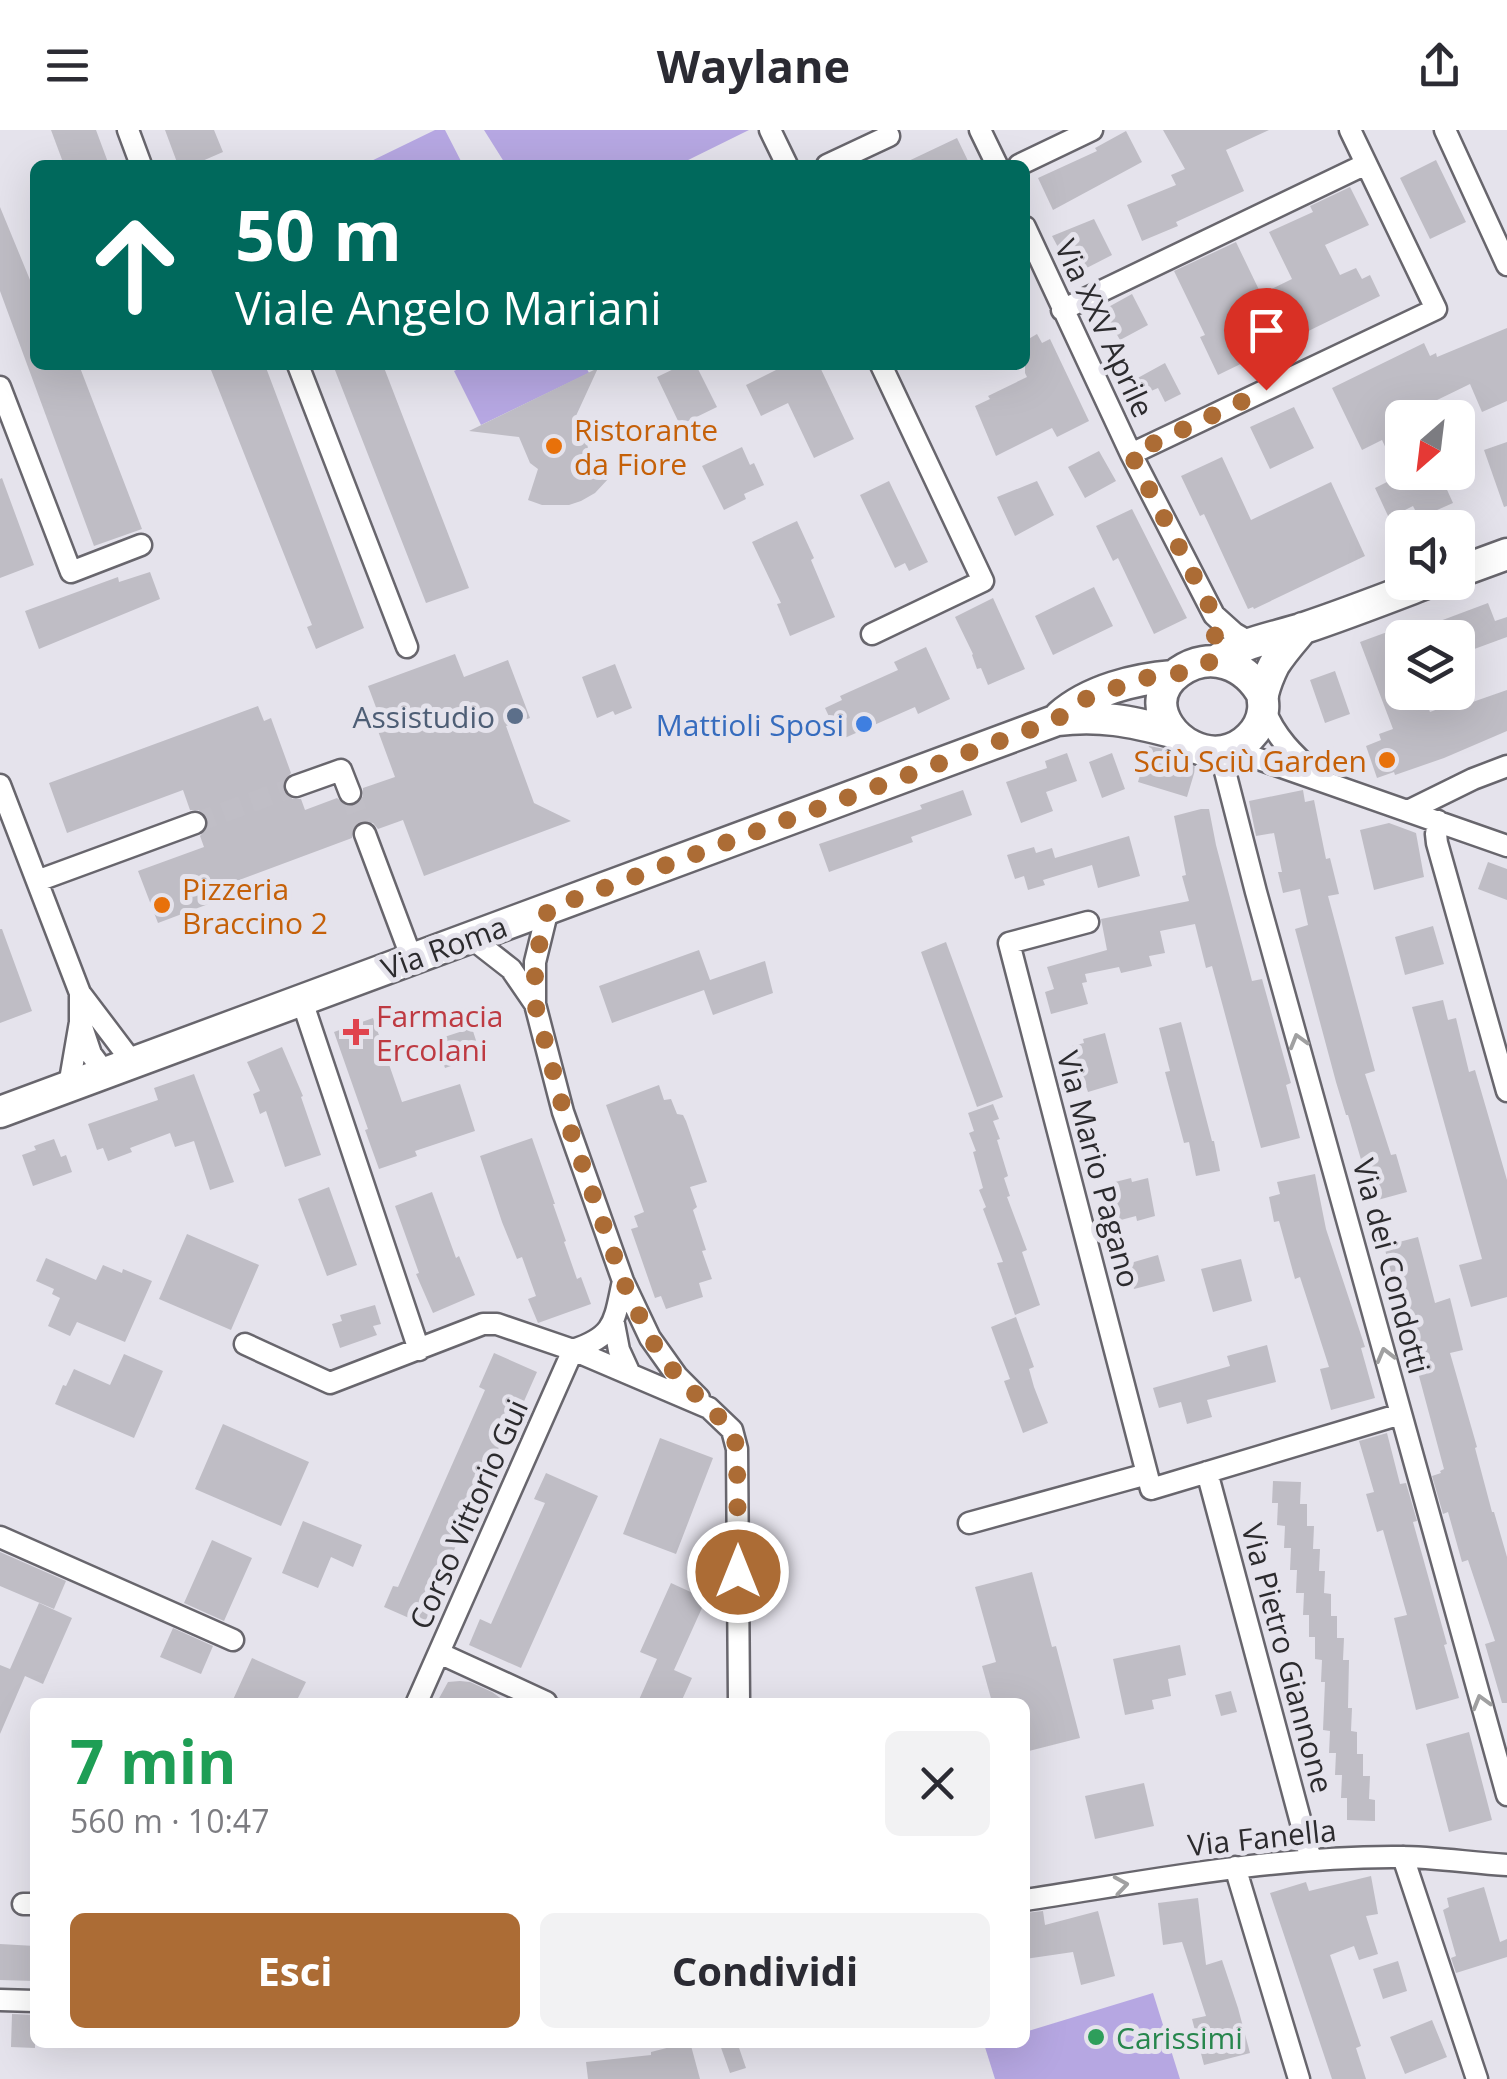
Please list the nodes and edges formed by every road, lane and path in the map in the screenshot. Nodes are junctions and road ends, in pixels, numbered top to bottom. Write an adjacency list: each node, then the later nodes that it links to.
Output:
1 (128, 130): 8 (street)
2 (770, 130): 9 (street)
3 (980, 130): 11 (street)
4 (1092, 130): 12 (street)
5 (1350, 130): 13 (street)
6 (1445, 130): 15 (street)
7 (889, 136): 10 (street)
8 (139, 160)
9 (785, 160)
10 (838, 160)
11 (995, 160)
12 (1029, 160)
13 (1366, 164): 16 (street); 20 (street)
14 (1030, 238): 16 (street, Via XXV Aprile)
15 (1507, 265)
16 (1062, 310): 20 (street, Via XXV Aprile)
17 (300, 370): 29 (street)
18 (883, 370): 27 (street)
19 (0, 387): 21 (street)
20 (1131, 454): 25 (street, Via XXV Aprile)
21 (141, 545)
22 (1507, 554): 23 (main road)
23 (1475, 566)
24 (1385, 598): 26 (main road)
25 (1214, 615): 28 (street, Via XXV Aprile); 30 (street, Via XXV Aprile)
26 (1302, 628): 28 (main road); 32 (main road)
27 (872, 634)
28 (1251, 643): 30 (main road)
29 (407, 647)
30 (1216, 661): 31 (main road); 32 (main road)
31 (1173, 676): 33 (main road, Via Roma); 34 (main road)
32 (1263, 702): 35 (main road); 37 (street)
33 (1056, 720): 34 (main road, Via Roma); 47 (main road, Via Roma)
34 (1172, 732): 35 (main road)
35 (1225, 750): 37 (street); 71 (street, Via dei Condotti, one-way to 35)
36 (1507, 766): 41 (street)
37 (1326, 782): 41 (street)
38 (0, 785): 46 (street)
39 (296, 786): 40 (street)
40 (350, 793)
41 (1408, 811): 42 (street)
42 (1438, 821): 45 (street); 58 (street)
43 (195, 823): 46 (street)
44 (365, 834): 51 (street)
45 (1507, 846)
46 (37, 880): 54 (street)
47 (548, 909): 49 (main road, Via Roma); 52 (street)
48 (1088, 922): 73 (street, Via Mario Pagano)
49 (510, 923): 50 (main road, Via Roma); 52 (street); 53 (street)
50 (470, 937): 51 (main road, Via Roma); 53 (street)
51 (412, 959): 55 (main road, Via Roma)
52 (535, 962): 56 (street)
53 (512, 969): 56 (street)
54 (80, 993): 57 (street); 59 (street)
55 (301, 998): 59 (main road, Via Roma); 67 (street)
56 (535, 1004): 63 (street)
57 (80, 1022): 59 (street); 60 (street)
58 (1499, 1038): 61 (street)
59 (119, 1068): 60 (main road, Via Roma)
60 (69, 1086): 62 (main road, Via Roma)
61 (1507, 1091)
62 (0, 1112)
63 (623, 1281): 64 (street); 65 (street)
64 (614, 1324): 68 (street); 69 (street)
65 (650, 1338): 69 (street); 70 (street)
66 (245, 1344): 67 (street)
67 (419, 1350): 68 (street)
68 (573, 1350): 69 (street); 77 (street, Corso Vittorio Gui)
69 (630, 1374): 70 (street)
70 (709, 1408): 80 (street)
71 (1401, 1414): 72 (street); 81 (street, Via dei Condotti, one-way to 71)
72 (1207, 1472): 73 (street); 83 (street, Via Pietro Giannone)
73 (1150, 1482): 74 (street)
74 (970, 1523)
75 (0, 1537): 76 (street)
76 (233, 1640)
77 (439, 1654): 78 (street, Corso Vittorio Gui); 79 (street)
78 (419, 1698)
79 (537, 1698)
80 (738, 1698)
81 (1507, 1796)
82 (1403, 1857): 83 (street, Via Fanella); 84 (street, Via Fanella); 90 (street)
83 (1311, 1860): 85 (street, Via Fanella)
84 (1507, 1865)
85 (1235, 1867): 86 (street, Via Fanella, one-way to 85); 89 (street)
86 (1030, 1899)
87 (0, 2000): 88 (street)
88 (30, 2000)
89 (1299, 2079)
90 (1477, 2079)

